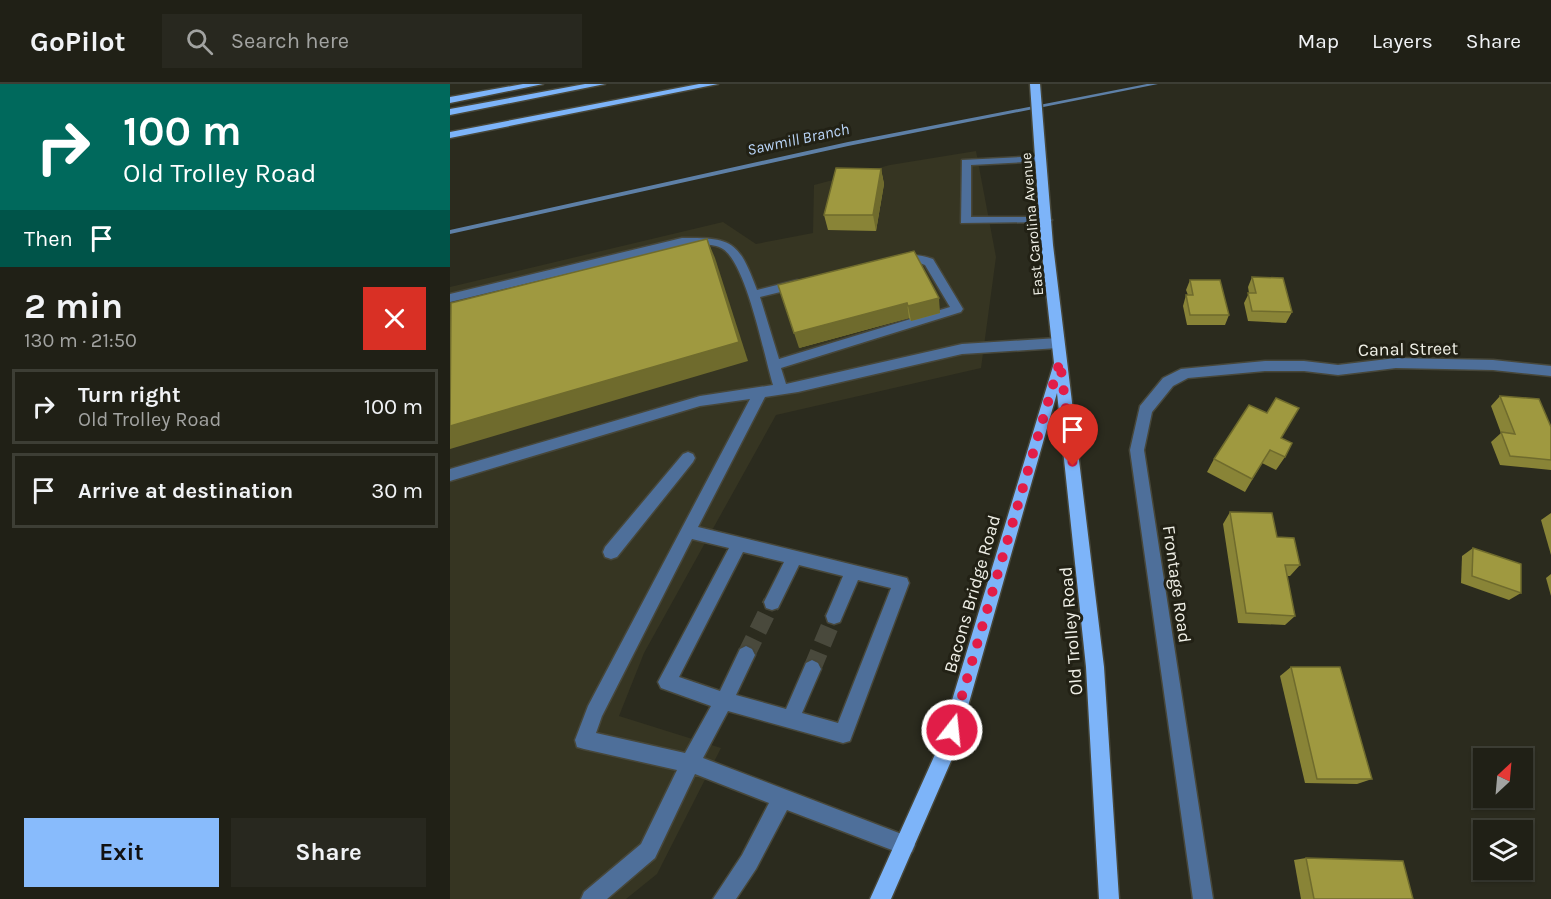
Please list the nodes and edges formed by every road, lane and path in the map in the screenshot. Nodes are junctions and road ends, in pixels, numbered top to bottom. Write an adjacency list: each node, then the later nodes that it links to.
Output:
1 (538, 84): 5 (main road)
2 (600, 84): 6 (main road)
3 (713, 84): 7 (main road)
4 (1035, 86): 8 (main road, East Carolina Avenue)
5 (450, 100)
6 (450, 112)
7 (450, 135)
8 (1041, 159): 9 (main road, East Carolina Avenue); 9 (street)
9 (1046, 220): 14 (main road, East Carolina Avenue)
10 (891, 262): 15 (street)
11 (810, 281): 12 (street)
12 (752, 295): 13 (street); 15 (street)
13 (450, 298)
14 (1059, 352): 18 (street); 35 (main road, Bacons Bridge Road); 39 (main road, Old Trolley Road)
15 (773, 366): 18 (street)
16 (1265, 366): 17 (street, Canal Street); 40 (street, Frontage Road)
17 (1551, 371)
18 (780, 390): 19 (street)
19 (760, 393): 21 (street); 22 (street)
20 (688, 458): 24 (street)
21 (450, 475)
22 (687, 531): 23 (street); 33 (street)
23 (739, 544): 25 (street); 31 (street)
24 (611, 552)
25 (794, 558): 26 (street); 27 (street)
26 (853, 572): 28 (street); 32 (street)
27 (772, 602)
28 (834, 616)
29 (746, 655): 31 (street)
30 (812, 669): 32 (street)
31 (724, 701): 32 (street); 33 (street)
32 (790, 720)
33 (690, 763): 34 (street); 36 (street)
34 (782, 799): 35 (street); 37 (street)
35 (905, 845): 38 (main road, Bacons Bridge Road)
36 (591, 899)
37 (723, 899)
38 (880, 899)
39 (1108, 899)
40 (1203, 899)

